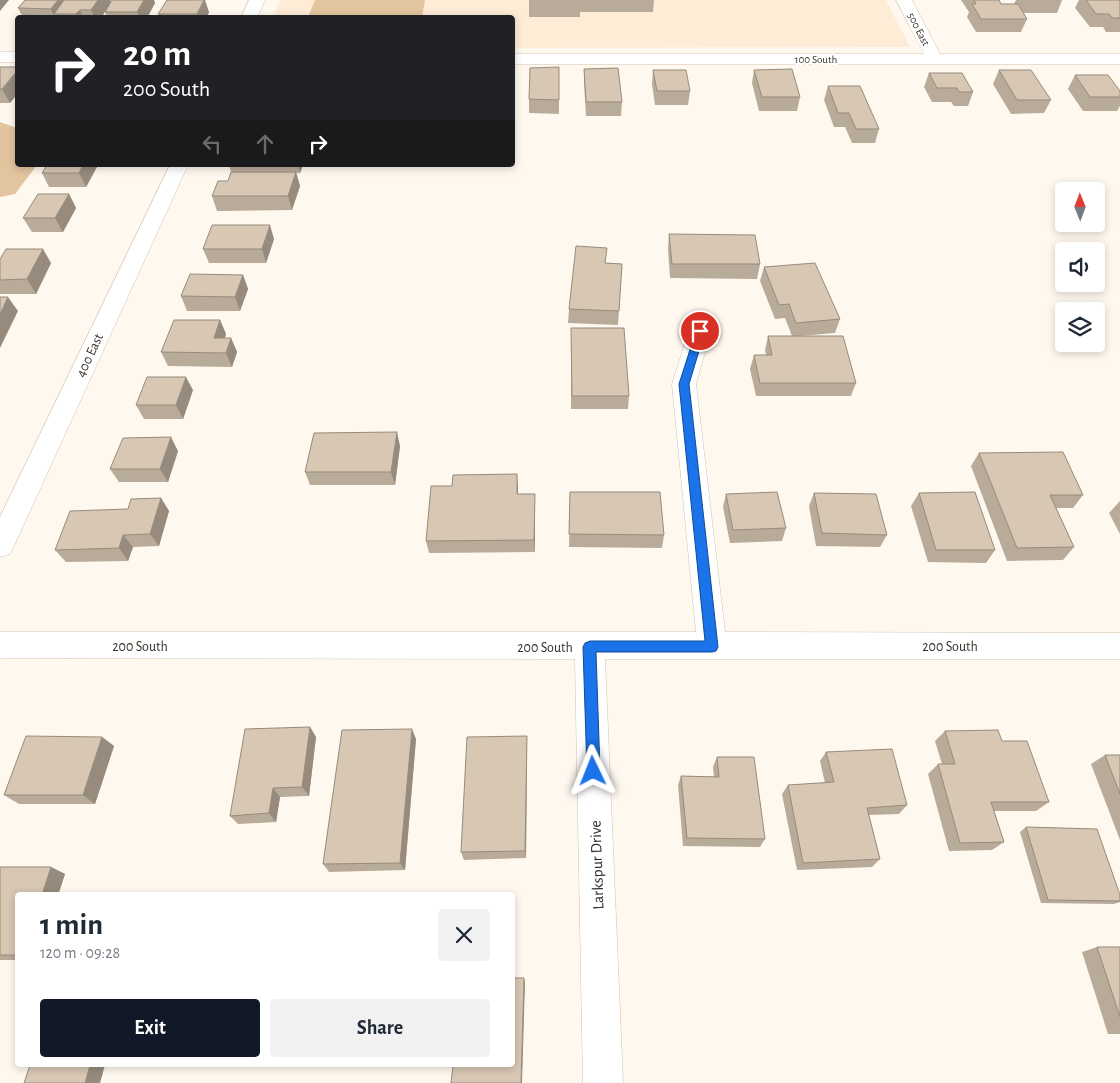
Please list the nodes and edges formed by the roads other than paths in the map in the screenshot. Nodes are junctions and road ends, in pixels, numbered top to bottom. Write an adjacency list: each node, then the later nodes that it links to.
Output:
1 (257, 0): 3 (street)
2 (904, 0): 6 (street, 500 East)
3 (250, 15)
4 (0, 57): 5 (street)
5 (15, 57)
6 (934, 58): 7 (street, 100 South); 8 (street, 100 South)
7 (515, 59)
8 (1120, 59)
9 (178, 167): 11 (street, 400 East)
10 (700, 331): 15 (street)
11 (0, 546)
12 (0, 645): 14 (street, 200 South)
13 (1120, 646): 15 (street, 200 South)
14 (590, 647): 15 (street, 200 South); 16 (street, Larkspur Drive)
15 (712, 647)
16 (603, 1083)

